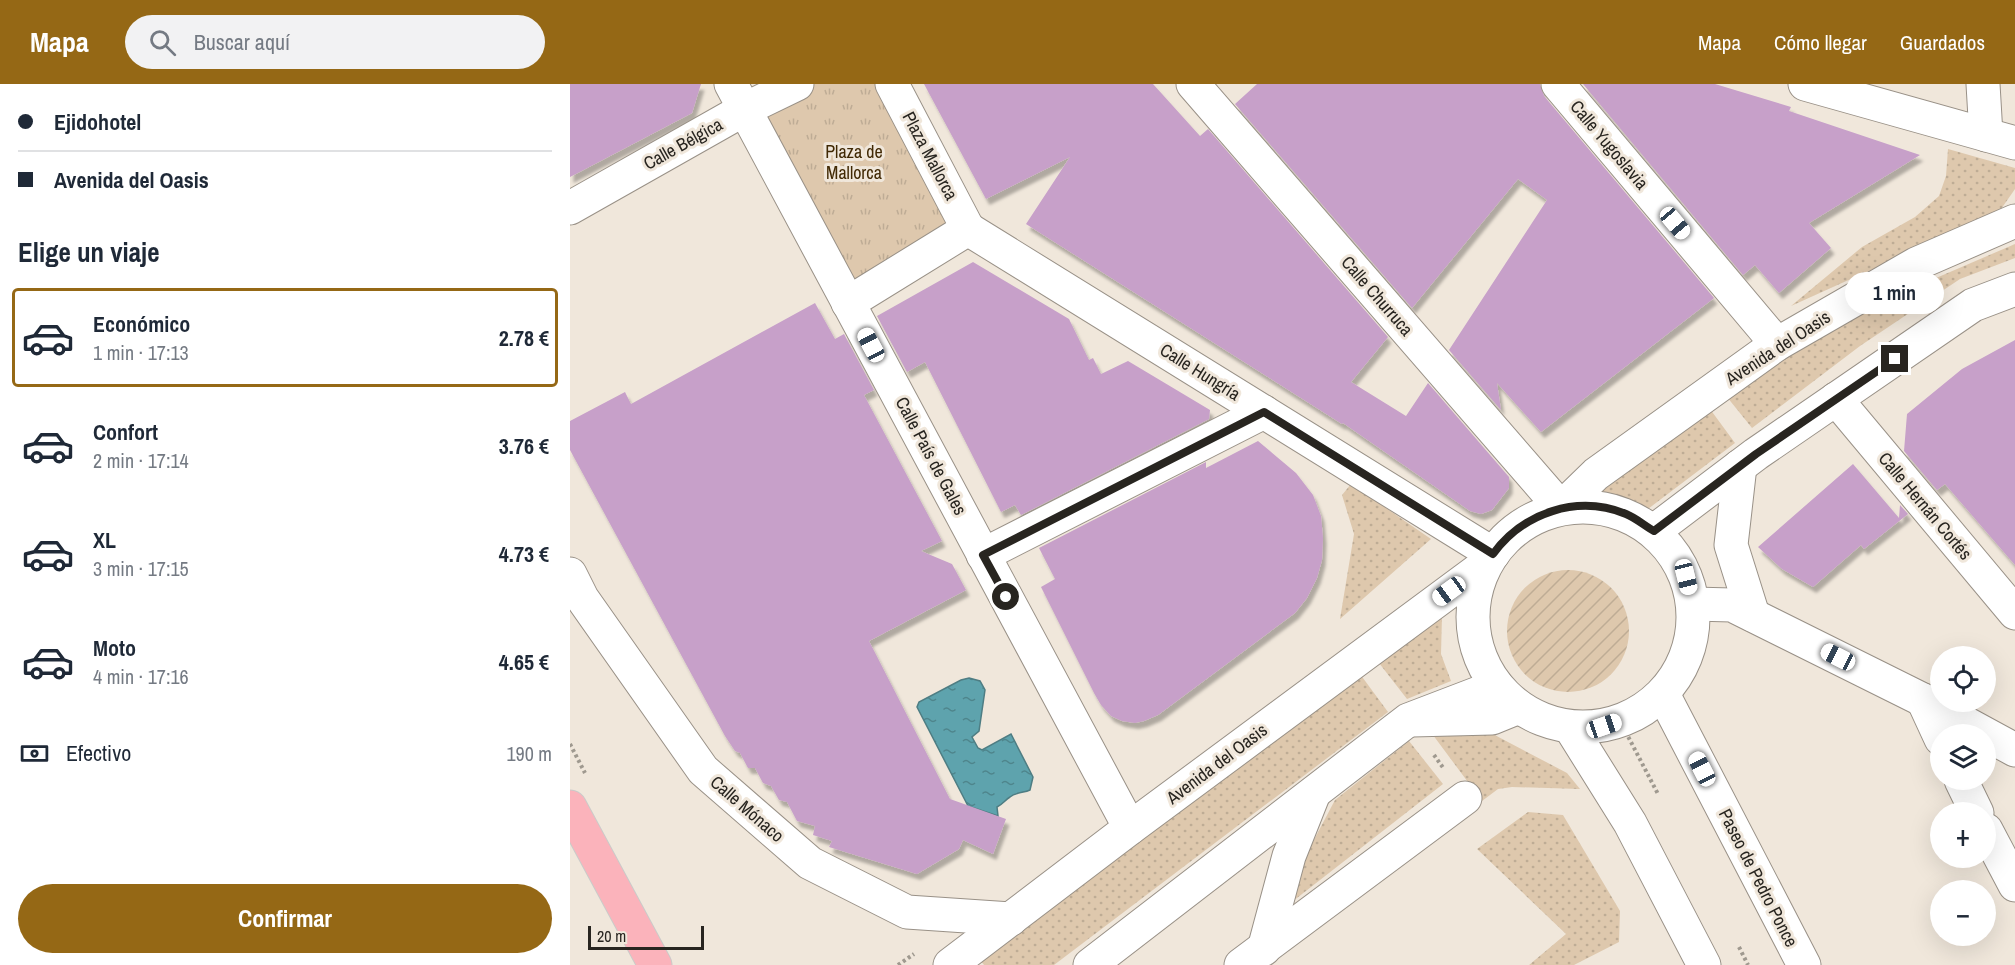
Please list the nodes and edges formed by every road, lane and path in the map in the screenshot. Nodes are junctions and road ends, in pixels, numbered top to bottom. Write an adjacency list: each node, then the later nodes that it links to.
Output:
1 (797, 84): 7 (street, Calle Bélgica)
2 (892, 84): 11 (street, Plaza Mallorca)
3 (1193, 84): 18 (street, Calle Churruca)
4 (1558, 84): 14 (street, Calle Yugoslavia)
5 (1805, 84): 8 (street)
6 (1983, 84): 8 (street)
7 (738, 97): 9 (street, Calle Bélgica); 13 (street, Calle País de Gales)
8 (2000, 139)
9 (570, 208)
10 (2015, 221): 14 (street, Avenida del Oasis)
11 (968, 229): 13 (street); 16 (street, Calle Hungría)
12 (2015, 289): 15 (street)
13 (848, 303): 20 (street, Calle País de Gales)
14 (1777, 344): 18 (street, Avenida del Oasis)
15 (1836, 399): 17 (street); 24 (street, Calle Hernán Cortés)
16 (1264, 412): 20 (street); 21 (street, Calle Hungría)
17 (1740, 466): 19 (street); 25 (street)
18 (1561, 508): 19 (street); 21 (street)
19 (1654, 531): 23 (street)
20 (983, 555): 35 (street, Calle País de Gales)
21 (1489, 559): 27 (street); 35 (street, Avenida del Oasis)
22 (570, 574): 38 (street, Calle Mónaco)
23 (1693, 603): 25 (street); 26 (street)
24 (2015, 613)
25 (1753, 615): 28 (street)
26 (1663, 694): 30 (street); 44 (street, Paseo de Pedro Ponce)
27 (1508, 697): 30 (street); 32 (street)
28 (1923, 700): 29 (street); 31 (street)
29 (1934, 724)
30 (1570, 727): 43 (street)
31 (2015, 750)
32 (1314, 793): 39 (street); 42 (street)
33 (1465, 798): 39 (street)
34 (570, 807): 40 (main road)
35 (1130, 828): 38 (street, Avenida del Oasis)
36 (1996, 849): 37 (street)
37 (2015, 885)
38 (1011, 919): 41 (street, Avenida del Oasis)
39 (1252, 957)
40 (655, 965)
41 (950, 965)
42 (1090, 965)
43 (1704, 965)
44 (1804, 965)

